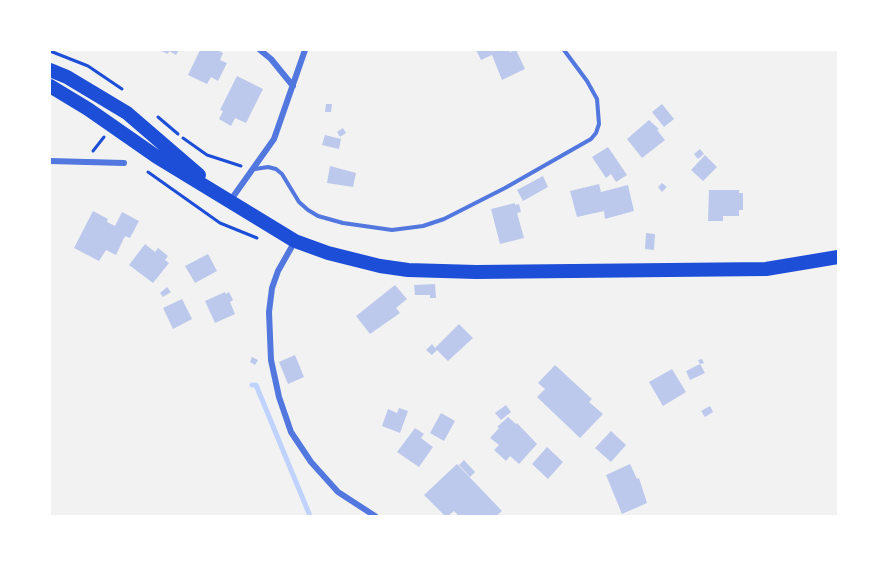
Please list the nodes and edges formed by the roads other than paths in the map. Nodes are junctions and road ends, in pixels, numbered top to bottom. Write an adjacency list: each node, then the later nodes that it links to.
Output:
1 (260, 50): 6 (street)
2 (305, 50): 6 (street)
3 (564, 50): 9 (lane)
4 (50, 70): 10 (main road)
5 (50, 86): 10 (main road)
6 (292, 87): 9 (street)
7 (50, 161): 8 (street)
8 (124, 163)
9 (255, 169): 10 (street)
10 (230, 201): 11 (main road)
11 (295, 241): 12 (main road); 13 (street)
12 (838, 257)
13 (375, 516)

